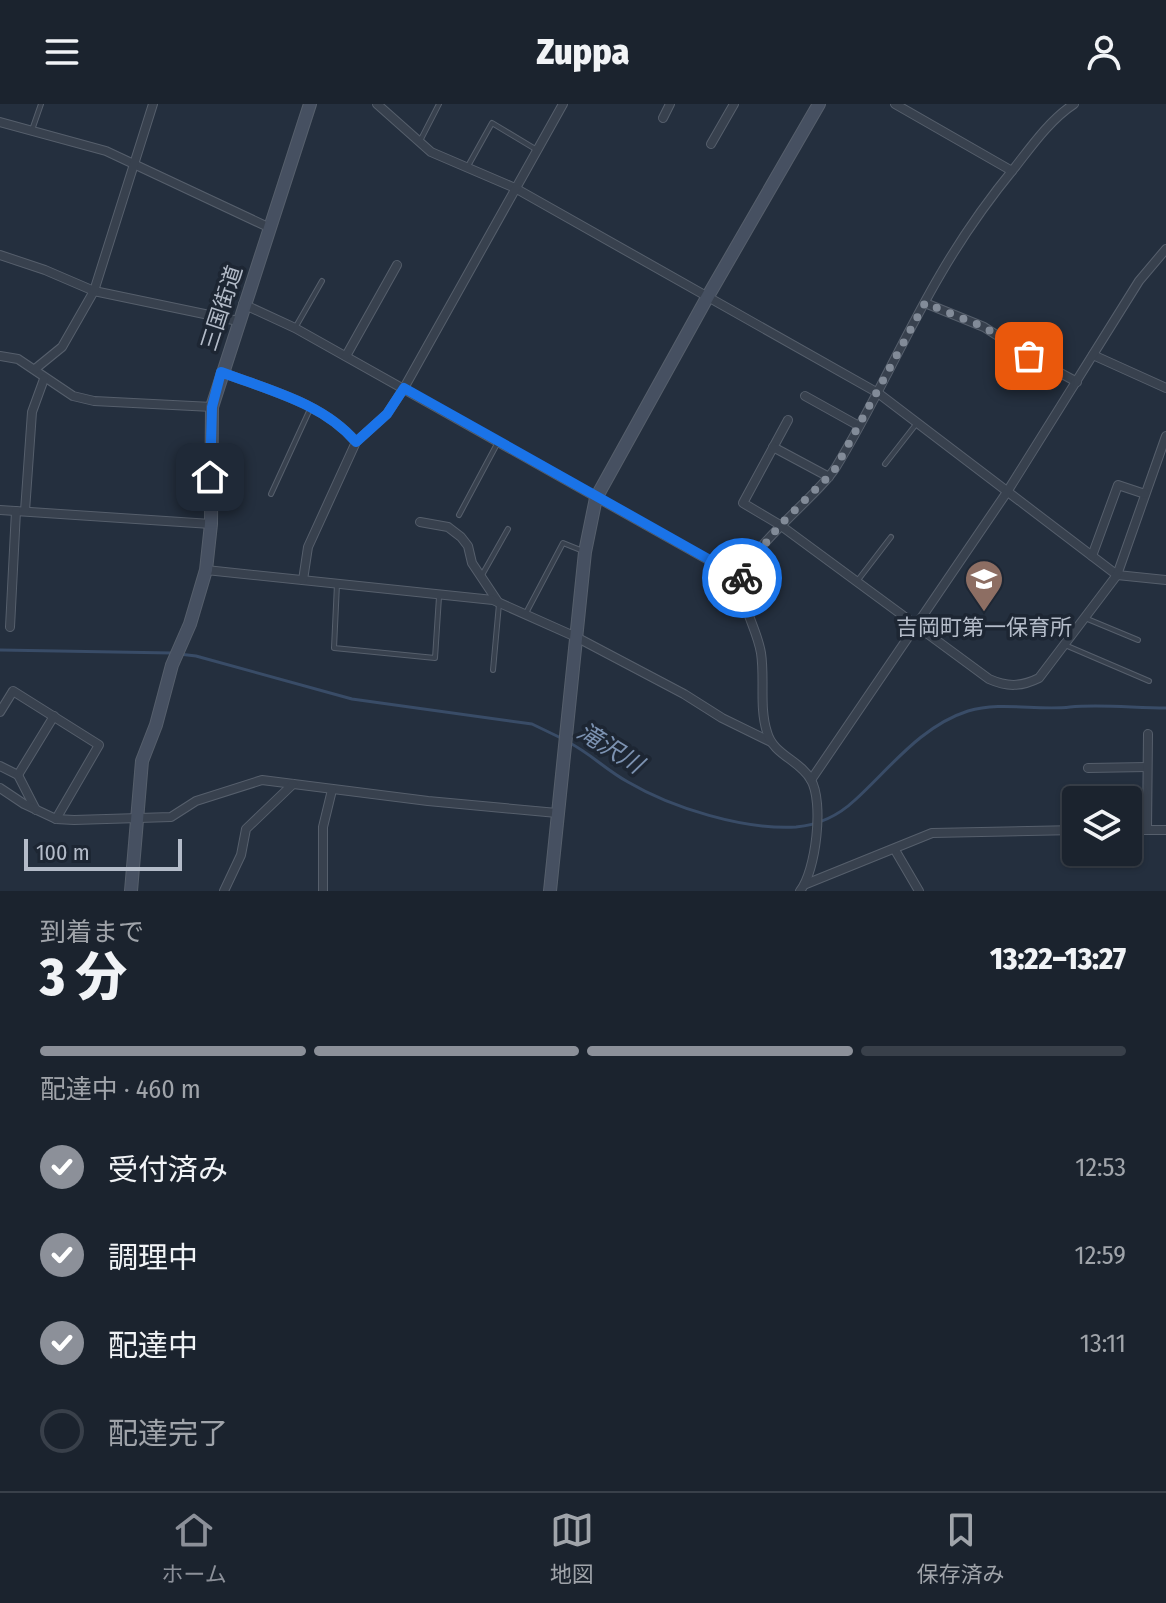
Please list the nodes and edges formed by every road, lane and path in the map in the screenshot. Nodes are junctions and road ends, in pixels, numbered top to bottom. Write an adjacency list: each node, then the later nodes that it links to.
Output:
1 (41, 104): 14 (lane)
2 (153, 104): 18 (street)
3 (310, 104): 22 (street, 三国街道)
4 (377, 104): 15 (street)
5 (439, 104): 15 (lane)
6 (563, 104): 17 (street)
7 (670, 104): 12 (street)
8 (734, 104): 16 (street)
9 (819, 104): 28 (street)
10 (895, 104): 20 (street)
11 (1074, 104): 20 (street)
12 (663, 118)
13 (0, 122): 14 (street)
14 (31, 132): 18 (street)
15 (419, 143): 19 (street)
16 (711, 144)
17 (537, 150): 19 (lane); 21 (street)
18 (135, 166): 22 (street); 27 (street)
19 (468, 166): 21 (street)
20 (1012, 171): 29 (street)
21 (515, 188): 28 (street); 40 (street)
22 (268, 227): 30 (street, 三国街道)
23 (1166, 249): 33 (street)
24 (0, 255): 27 (street)
25 (397, 265): 35 (street)
26 (322, 281): 32 (lane)
27 (94, 291): 31 (street); 36 (street)
28 (708, 296): 42 (street); 58 (street)
29 (925, 303): 39 (street); 42 (street)
30 (243, 304): 31 (street, 三国街道); 32 (street)
31 (238, 321): 37 (street, 三国街道)
32 (295, 328): 35 (street)
33 (1093, 355): 39 (street); 41 (street)
34 (0, 356): 36 (street)
35 (346, 356): 40 (street)
36 (35, 369): 38 (street)
37 (221, 372): 44 (street, 三国街道); 45 (street)
38 (44, 379): 44 (street); 60 (street)
39 (1077, 382): 55 (street)
40 (404, 388): 50 (street); 51 (street)
41 (1166, 388)
42 (878, 393): 47 (street); 48 (street)
43 (805, 396): 48 (street)
44 (212, 407): 63 (street, 三国街道)
45 (311, 407): 50 (street); 56 (lane)
46 (788, 420): 52 (street)
47 (917, 423): 53 (lane); 55 (street)
48 (859, 426): 54 (street)
49 (1166, 436): 57 (street)
50 (356, 442): 73 (street)
51 (499, 442): 58 (street); 61 (lane)
52 (773, 447): 54 (street); 64 (street)
53 (885, 464)
54 (829, 477): 64 (street)
55 (1007, 492): 68 (street); 81 (street)
56 (271, 494)
57 (1145, 494): 68 (street); 70 (street)
58 (596, 498): 67 (street); 72 (street)
59 (0, 510): 60 (street)
60 (21, 511): 63 (street); 82 (street)
61 (459, 515)
62 (420, 522): 71 (street)
63 (211, 524): 69 (street, 三国街道)
64 (780, 525): 72 (street); 75 (street)
65 (508, 529): 71 (lane)
66 (891, 537): 75 (lane)
67 (585, 552): 79 (lane); 83 (street)
68 (1092, 556): 70 (street)
69 (206, 570): 73 (street); 103 (street, 三国街道)
70 (1117, 575): 74 (street); 80 (street)
71 (481, 577): 78 (street)
72 (742, 579): 91 (street)
73 (303, 580): 76 (street)
74 (1166, 580)
75 (857, 582): 81 (street)
76 (337, 583): 77 (street); 77 (lane)
77 (439, 594): 78 (street)
78 (499, 602): 79 (street); 86 (lane)
79 (526, 613): 83 (street)
80 (1085, 618): 84 (lane); 85 (street)
81 (915, 625): 85 (street); 96 (street)
82 (10, 627)
83 (576, 637): 91 (street); 102 (street)
84 (1138, 640)
85 (1065, 645): 87 (lane)
86 (493, 670)
87 (1149, 681)
88 (0, 712): 89 (street)
89 (54, 716): 95 (street); 104 (street)
90 (1148, 734): 93 (street)
91 (771, 742): 96 (street)
92 (0, 766): 95 (street)
93 (1147, 767): 94 (street); 107 (street)
94 (1088, 768)
95 (18, 775): 101 (street)
96 (811, 780): 110 (street)
97 (293, 784): 99 (street); 103 (street); 112 (street)
98 (1, 788): 100 (street); 101 (street)
99 (332, 790): 102 (street); 113 (street)
100 (0, 802)
101 (36, 810): 104 (street)
102 (557, 813): 114 (street)
103 (138, 818): 104 (street); 111 (street)
104 (56, 819)
105 (1062, 830): 109 (street)
106 (1142, 830): 107 (street)
107 (1147, 830): 108 (street)
108 (1166, 830)
109 (895, 850): 110 (street); 115 (street)
110 (803, 887)
111 (131, 891)
112 (224, 891)
113 (323, 891)
114 (550, 891)
115 (919, 891)

